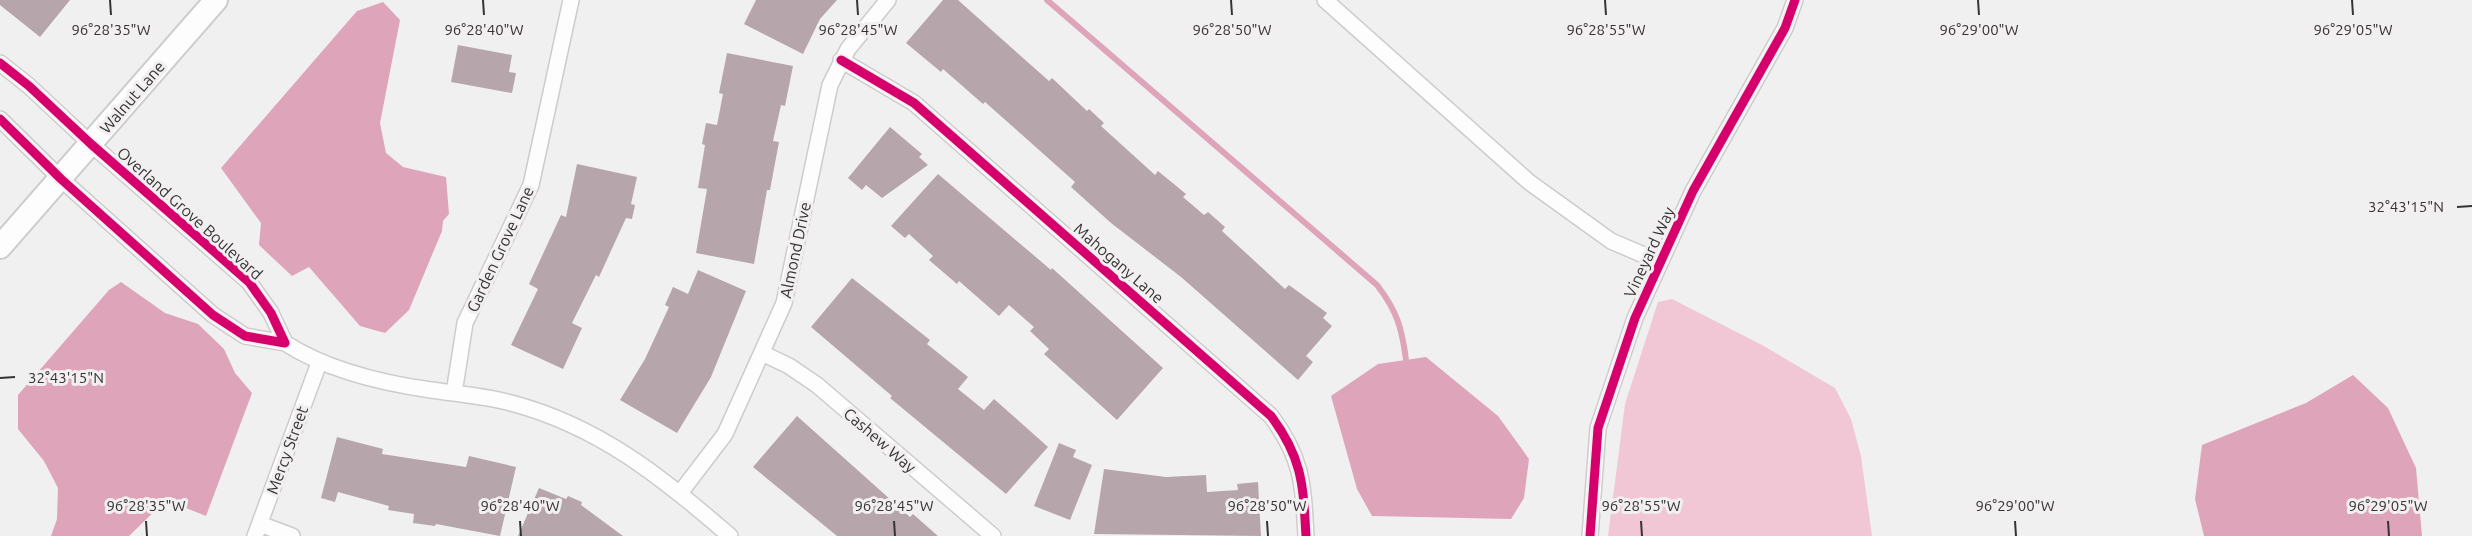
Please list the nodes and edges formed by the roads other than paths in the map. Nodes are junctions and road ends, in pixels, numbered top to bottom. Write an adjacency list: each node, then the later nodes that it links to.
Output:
1 (216, 0): 9 (main road, Walnut Lane)
2 (571, 0): 16 (street, Garden Grove Lane)
3 (888, 0): 6 (street, Almond Drive)
4 (1325, 0): 12 (street)
5 (1795, 0): 12 (street, Vineyard Way)
6 (841, 60): 14 (street, Almond Drive); 22 (street, Mahogany Lane)
7 (0, 63): 9 (street, Overland Grove Boulevard)
8 (0, 119): 10 (street)
9 (91, 144): 10 (main road, Walnut Lane); 13 (street, Overland Grove Boulevard)
10 (61, 179): 11 (main road, Walnut Lane); 13 (street)
11 (0, 247)
12 (1660, 262): 23 (street, Vineyard Way)
13 (285, 343): 15 (street)
14 (762, 353): 17 (street, Almond Drive); 21 (street, Cashew Way)
15 (319, 363): 16 (street); 18 (street, Mercy Street)
16 (454, 393): 17 (street)
17 (680, 493): 20 (street)
18 (258, 530): 19 (street)
19 (292, 536)
20 (730, 536)
21 (993, 536)
22 (1306, 536)
23 (1590, 536)

